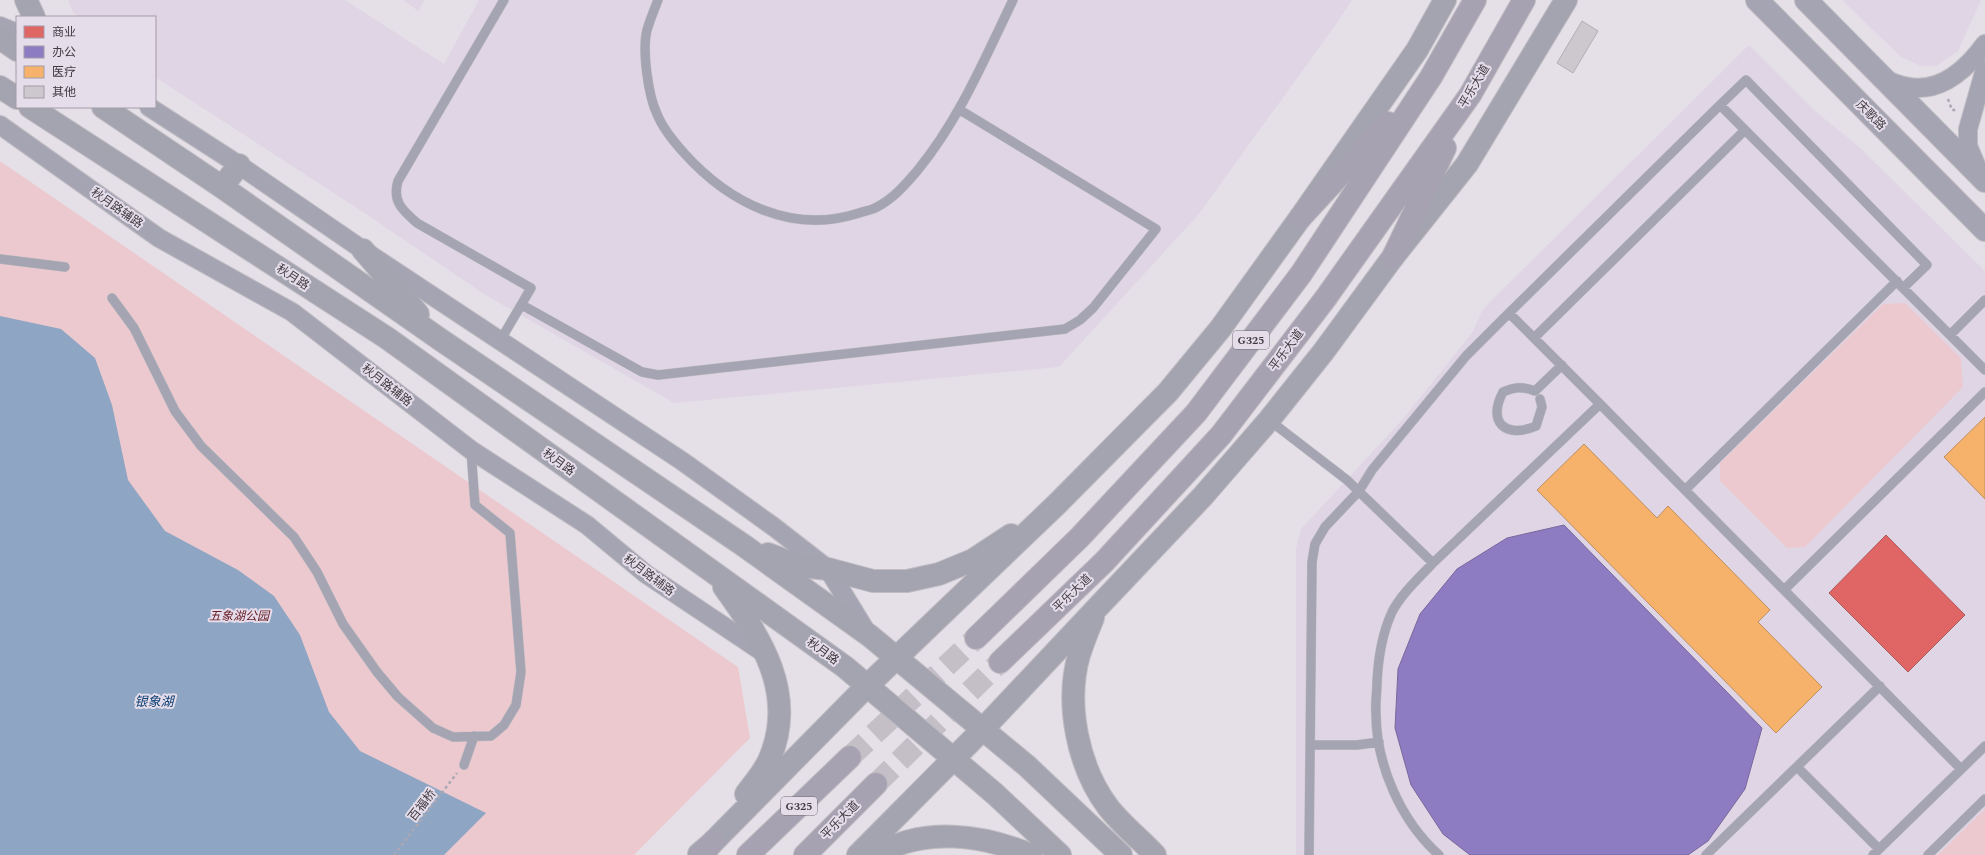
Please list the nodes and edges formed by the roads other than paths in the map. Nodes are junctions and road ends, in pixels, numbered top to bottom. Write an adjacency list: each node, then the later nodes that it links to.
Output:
1 (26, 0): 11 (main road)
2 (504, 0): 43 (lane)
3 (658, 0): 27 (lane)
4 (1013, 0): 27 (lane)
5 (1445, 0): 33 (main road)
6 (1475, 0): 18 (highway, G325)
7 (1524, 0): 21 (highway, 平乐大道)
8 (1566, 0): 36 (main road)
9 (1757, 0): 34 (street, 庆歌路)
10 (1806, 0): 19 (street)
11 (34, 16)
12 (0, 26): 13 (street)
13 (16, 33)
14 (0, 38): 16 (main road)
15 (1985, 44): 19 (street)
16 (16, 49)
17 (1985, 69): 31 (street)
18 (1431, 77): 33 (highway); 66 (highway, G325)
19 (1884, 79): 31 (street)
20 (0, 87): 22 (main road)
21 (1470, 95): 36 (highway); 69 (highway, 平乐大道)
22 (16, 97)
23 (1720, 105): 29 (lane); 40 (lane); 44 (lane)
24 (32, 108): 62 (main road, 秋月路)
25 (104, 108): 32 (main road)
26 (151, 108): 30 (street)
27 (960, 110): 43 (lane)
28 (0, 125): 55 (street, 秋月路辅路)
29 (1745, 130): 39 (lane); 46 (lane)
30 (239, 165): 32 (main road); 35 (street)
31 (1984, 180)
32 (222, 187): 47 (main road)
33 (1300, 218): 58 (main road)
34 (1985, 230)
35 (363, 250): 47 (main road); 48 (street)
36 (1393, 257): 54 (main road)
37 (0, 259): 38 (lane)
38 (64, 267)
39 (1896, 281): 40 (lane); 56 (lane)
40 (1904, 288): 45 (lane)
41 (112, 298): 73 (lane)
42 (1985, 300): 45 (lane)
43 (522, 305): 48 (lane)
44 (1509, 313): 46 (lane); 57 (lane)
45 (1950, 335): 50 (lane)
46 (1534, 338): 49 (lane)
47 (441, 340): 59 (main road)
48 (500, 341): 61 (street)
49 (1562, 365): 52 (lane); 53 (lane)
50 (1985, 370)
51 (1985, 392): 63 (lane)
52 (1540, 399)
53 (1600, 404): 56 (lane); 60 (lane)
54 (1269, 420): 57 (lane); 64 (main road)
55 (471, 450): 67 (street, 秋月路辅路); 73 (lane)
56 (1685, 490): 63 (lane)
57 (1359, 491): 60 (lane); 75 (lane)
58 (1058, 503): 61 (main road); 68 (main road)
59 (743, 545): 61 (main road); 65 (main road)
60 (1434, 563): 74 (lane)
61 (828, 569): 65 (street)
62 (712, 572): 67 (main road); 70 (main road, 秋月路)
63 (1784, 590): 71 (lane)
64 (1096, 609): 72 (main road); 94 (main road)
65 (870, 636): 68 (main road)
66 (976, 638)
67 (768, 655): 85 (main road)
68 (896, 658): 70 (main road); 72 (main road)
69 (1000, 662)
70 (867, 686): 78 (main road, 秋月路); 85 (main road)
71 (1880, 686): 80 (lane); 81 (lane)
72 (983, 729): 78 (main road); 93 (main road)
73 (474, 736): 79 (lane)
74 (1379, 742): 75 (lane); 96 (lane)
75 (1310, 745): 95 (lane)
76 (1985, 746): 81 (lane)
77 (850, 757): 87 (highway, G325)
78 (952, 758): 89 (main road); 92 (main road, 秋月路)
79 (464, 765)
80 (1797, 767): 86 (lane); 97 (lane)
81 (1961, 769): 86 (lane)
82 (876, 784): 88 (highway, 平乐大道)
83 (1985, 799): 98 (lane)
84 (1013, 850): 90 (main road); 91 (main road)
85 (704, 851)
86 (1876, 852)
87 (748, 855)
88 (805, 855)
89 (858, 855)
90 (877, 855)
91 (1032, 855)
92 (1060, 855)
93 (1121, 855)
94 (1155, 855)
95 (1309, 855)
96 (1439, 855)
97 (1706, 855)
98 (1928, 855)

